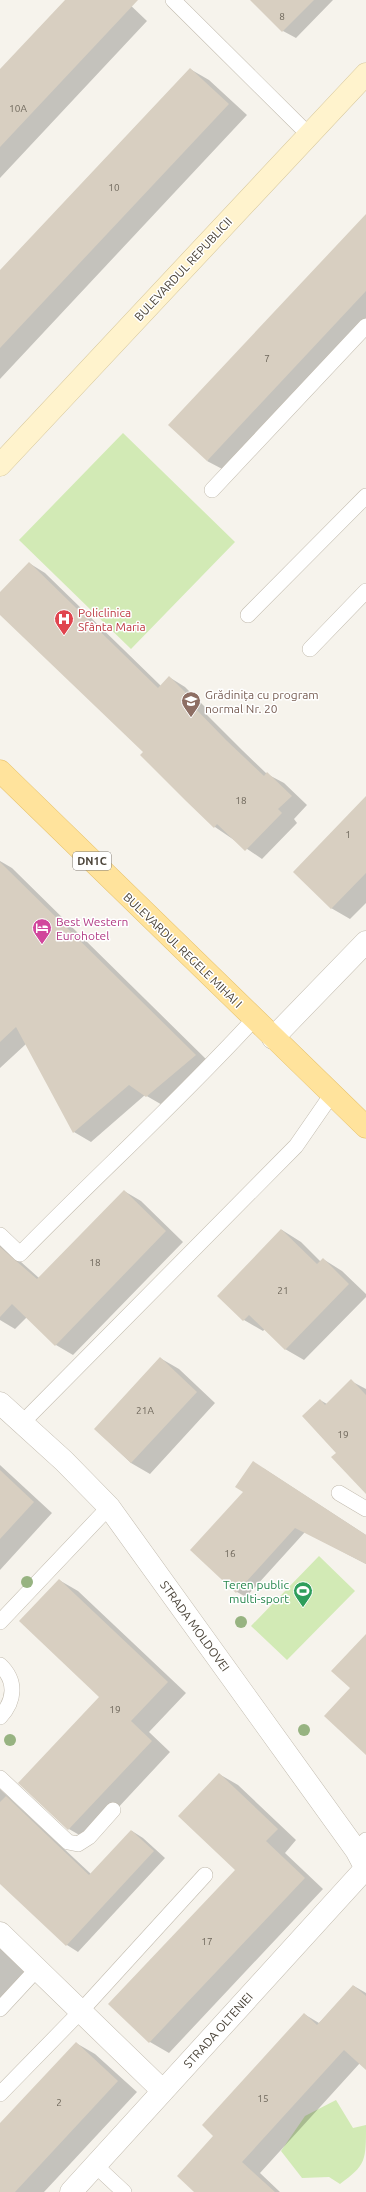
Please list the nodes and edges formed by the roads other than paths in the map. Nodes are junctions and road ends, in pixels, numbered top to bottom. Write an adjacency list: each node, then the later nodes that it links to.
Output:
1 (173, 0): 3 (lane)
2 (366, 74): 3 (street, BULEVARDUL REPUBLICII)
3 (309, 135): 5 (street, BULEVARDUL REPUBLICII)
4 (366, 326): 6 (lane)
5 (2, 457)
6 (212, 490)
7 (366, 496): 9 (lane)
8 (366, 591): 10 (lane)
9 (248, 615)
10 (310, 649)
11 (0, 771): 13 (main road, BULEVARDUL REGELE MIHAI I / DN1C)
12 (366, 942): 14 (street)
13 (254, 1019): 14 (main road, BULEVARDUL REGELE MIHAI I); 17 (lane)
14 (273, 1038): 15 (main road, BULEVARDUL REGELE MIHAI I)
15 (332, 1094): 16 (main road, BULEVARDUL REGELE MIHAI I); 19 (lane)
16 (366, 1127)
17 (0, 1235)
18 (0, 1403): 19 (street, STRADA MOLDOVEI)
19 (23, 1422): 21 (street, STRADA MOLDOVEI)
20 (339, 1493): 22 (lane)
21 (109, 1507): 23 (lane); 28 (street, STRADA MOLDOVEI)
22 (366, 1509)
23 (0, 1622)
24 (0, 1665): 25 (lane)
25 (0, 1717)
26 (0, 1778): 27 (lane)
27 (113, 1810)
28 (363, 1857): 34 (street, STRADA OLTENIEI)
29 (206, 1875): 33 (lane)
30 (0, 1933): 31 (street)
31 (37, 1969): 32 (lane); 33 (street)
32 (0, 2009)
33 (81, 2010): 34 (street); 35 (lane)
34 (163, 2091): 36 (street, STRADA OLTENIEI)
35 (0, 2094)
36 (95, 2166): 37 (street, STRADA OLTENIEI); 38 (lane)
37 (70, 2192)
38 (124, 2192)

